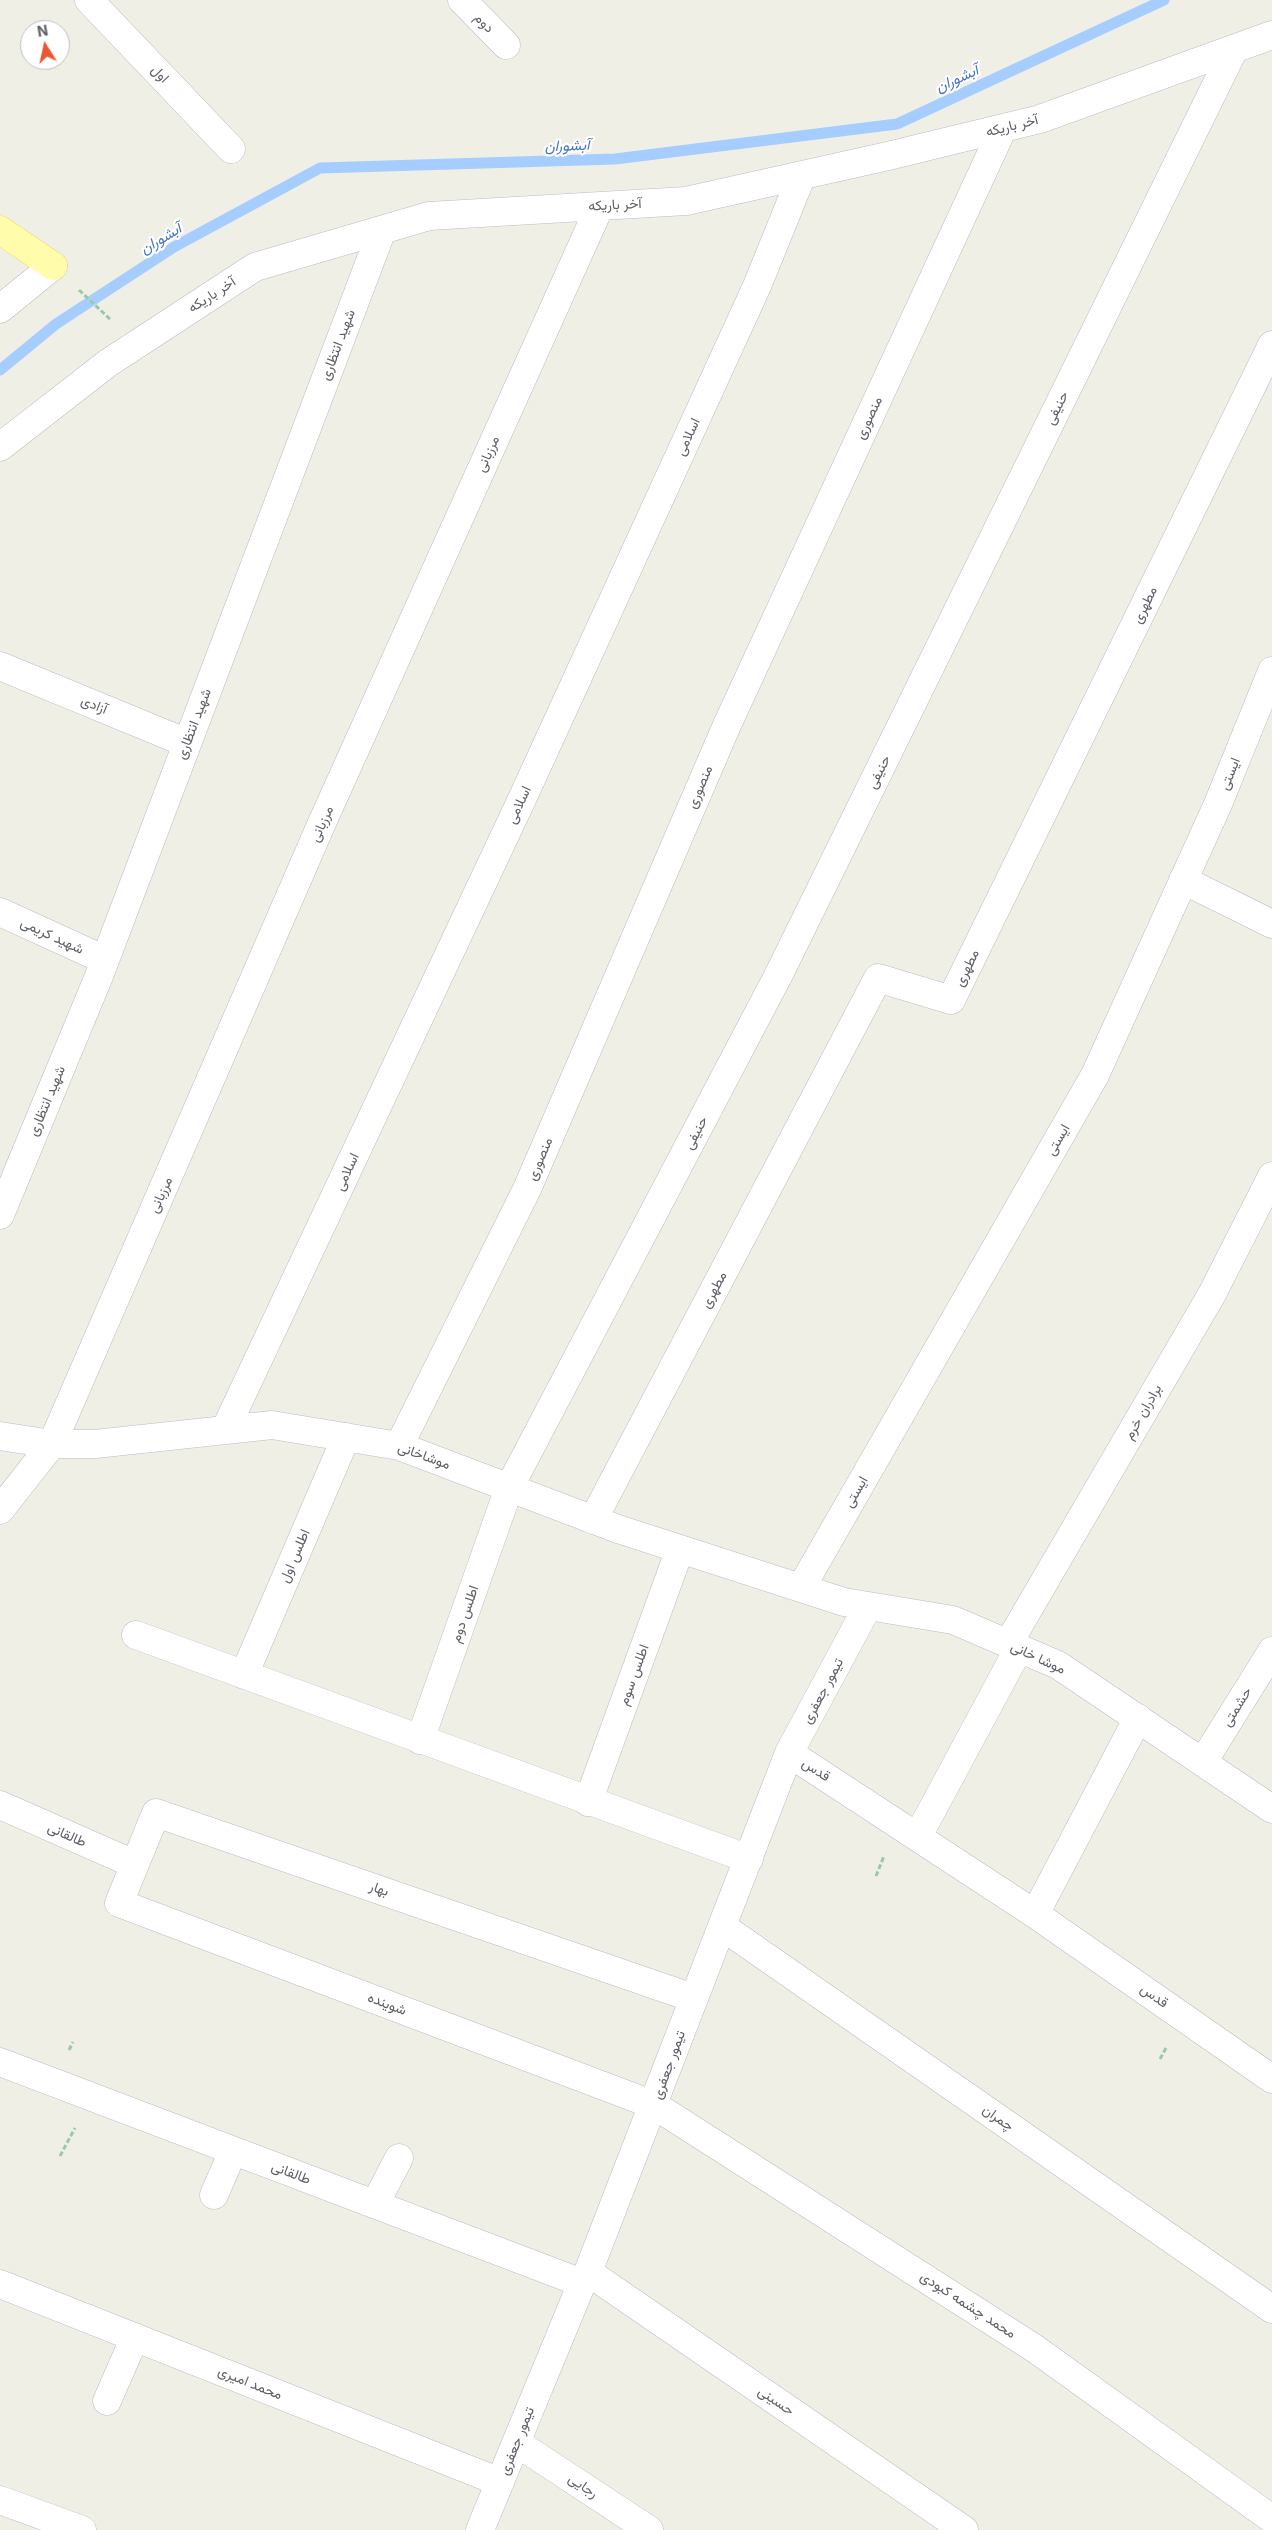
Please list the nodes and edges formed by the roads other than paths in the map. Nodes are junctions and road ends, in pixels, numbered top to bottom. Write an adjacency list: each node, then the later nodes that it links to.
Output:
1 (89, 0): 7 (street, اول)
2 (462, 0): 4 (street, دوم)
3 (1272, 35): 5 (street, آخر باریکه)
4 (506, 45)
5 (1234, 49): 6 (street, آخر باریکه); 30 (street, حنیفی)
6 (1003, 128): 8 (street, آخر باریکه); 29 (street, منصوری)
7 (231, 149)
8 (802, 176): 9 (street, آخر باریکه); 25 (street, اسلامی)
9 (600, 206): 11 (street, آخر باریکه); 28 (street, مرزبانی)
10 (0, 230): 12 (main road)
11 (382, 230): 15 (street, آخر باریکه); 18 (street, شهید انتظاری)
12 (52, 266): 13 (street)
13 (0, 309)
14 (1272, 345): 32 (street, مطهری)
15 (0, 447)
16 (0, 666): 18 (street, آزادی)
17 (1272, 671): 19 (street, ایستی)
18 (187, 743): 22 (street, شهید انتظاری)
19 (1183, 880): 21 (street); 34 (street, ایستی)
20 (0, 912): 22 (street, شهید کریمی)
21 (1272, 924)
22 (104, 960): 24 (street, شهید انتظاری)
23 (1272, 1176): 37 (street, برادران خرم)
24 (0, 1215)
25 (225, 1430): 27 (street, موشاخانی); 28 (street, موشاخانی)
26 (0, 1436): 28 (street, موشاخانی)
27 (346, 1437): 29 (street, موشاخانی); 39 (street, اطلس اول)
28 (52, 1444): 31 (street)
29 (399, 1446): 30 (street, موشاخانی)
30 (509, 1488): 32 (street, موشاخانی); 41 (street, اطلس دوم)
31 (0, 1510)
32 (593, 1520): 33 (street, موشاخانی)
33 (680, 1549): 34 (street, موشاخانی); 44 (street, اطلس سوم)
34 (801, 1588): 35 (street, موشا خانی)
35 (868, 1606): 37 (street, موشا خانی); 42 (street, تیمور جعفری)
36 (136, 1635): 39 (street)
37 (1013, 1646): 40 (street, موشا خانی); 47 (street)
38 (1272, 1651): 43 (street, حشمتی)
39 (244, 1675): 41 (street)
40 (1138, 1718): 43 (street, موشا خانی); 51 (street)
41 (420, 1740): 44 (street)
42 (789, 1753): 47 (street, قدس); 48 (street, تیمور جعفری)
43 (1203, 1762): 46 (street, موشا خانی)
44 (588, 1802): 48 (street)
45 (0, 1806): 49 (street, طالقانی)
46 (1272, 1809)
47 (918, 1836): 51 (street, قدس)
48 (749, 1859): 52 (street, تیمور جعفری)
49 (134, 1864): 50 (street, بهار); 53 (street, بهار)
50 (119, 1903): 56 (street, شوینده)
51 (1036, 1914): 55 (street, قدس)
52 (723, 1927): 53 (street, تیمور جعفری); 63 (street, چمران)
53 (693, 1998): 56 (street, تیمور جعفری)
54 (0, 2062): 57 (street, طالقانی)
55 (1272, 2079)
56 (654, 2105): 61 (street, تیمور جعفری); 69 (street, محمد چشمه کبودی)
57 (233, 2151): 59 (street); 60 (street, طالقانی)
58 (399, 2158): 60 (street)
59 (214, 2195)
60 (374, 2204): 61 (street, طالقانی)
61 (585, 2277): 66 (street, تیمور جعفری); 73 (street, حسینی)
62 (0, 2284): 64 (street, محمد امیری)
63 (1272, 2309)
64 (135, 2337): 65 (street); 67 (street, محمد امیری)
65 (107, 2401)
66 (517, 2443): 67 (street, تیمور جعفری); 72 (street, رجایی)
67 (500, 2482): 71 (street, تیمور جعفری)
68 (0, 2500): 70 (street)
69 (1272, 2519)
70 (82, 2530)
71 (480, 2530)
72 (648, 2530)
73 (964, 2530)

